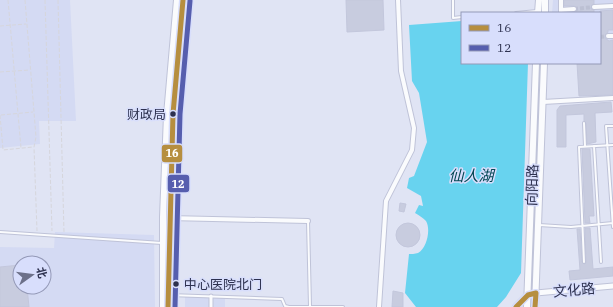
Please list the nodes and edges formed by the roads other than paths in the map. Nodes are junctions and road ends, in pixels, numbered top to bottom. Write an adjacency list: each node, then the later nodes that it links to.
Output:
1 (177, 0): 33 (main road)
2 (184, 0): 25 (main road)
3 (398, 0): 46 (street)
4 (452, 0): 14 (lane)
5 (538, 0): 12 (main road)
6 (545, 0): 13 (main road)
7 (561, 0): 11 (street)
8 (613, 6): 9 (street)
9 (594, 7)
10 (574, 8): 11 (street)
11 (561, 11)
12 (538, 12)
13 (545, 12)
14 (461, 17)
15 (536, 64): 39 (main road, 向阳路)
16 (544, 64): 18 (main road, 向阳路)
17 (613, 98): 18 (street)
18 (543, 102): 29 (main road, 向阳路)
19 (584, 122): 23 (lane)
20 (613, 126): 21 (lane)
21 (608, 145): 22 (lane); 24 (lane); 27 (lane)
22 (613, 145)
23 (585, 146): 24 (lane); 30 (lane)
24 (594, 146): 28 (lane)
25 (169, 218): 26 (street); 38 (main road)
26 (308, 221): 41 (lane)
27 (613, 223): 28 (lane); 31 (lane)
28 (599, 224): 30 (lane); 35 (lane)
29 (538, 225): 30 (lane); 37 (main road, 向阳路)
30 (583, 226): 34 (lane)
31 (613, 227)
32 (0, 232): 33 (lane)
33 (163, 243): 42 (main road)
34 (584, 262)
35 (601, 262)
36 (613, 286): 37 (street, 文化路)
37 (536, 293): 39 (street, 文化路); 49 (main road, 向阳路)
38 (168, 295): 40 (lane); 43 (main road)
39 (528, 295): 47 (main road); 48 (main road, 向阳路)
40 (211, 296): 41 (lane); 44 (street)
41 (310, 306): 45 (lane)
42 (163, 307)
43 (168, 307)
44 (211, 307)
45 (342, 307)
46 (379, 307)
47 (516, 307)
48 (527, 307)
49 (535, 307)

